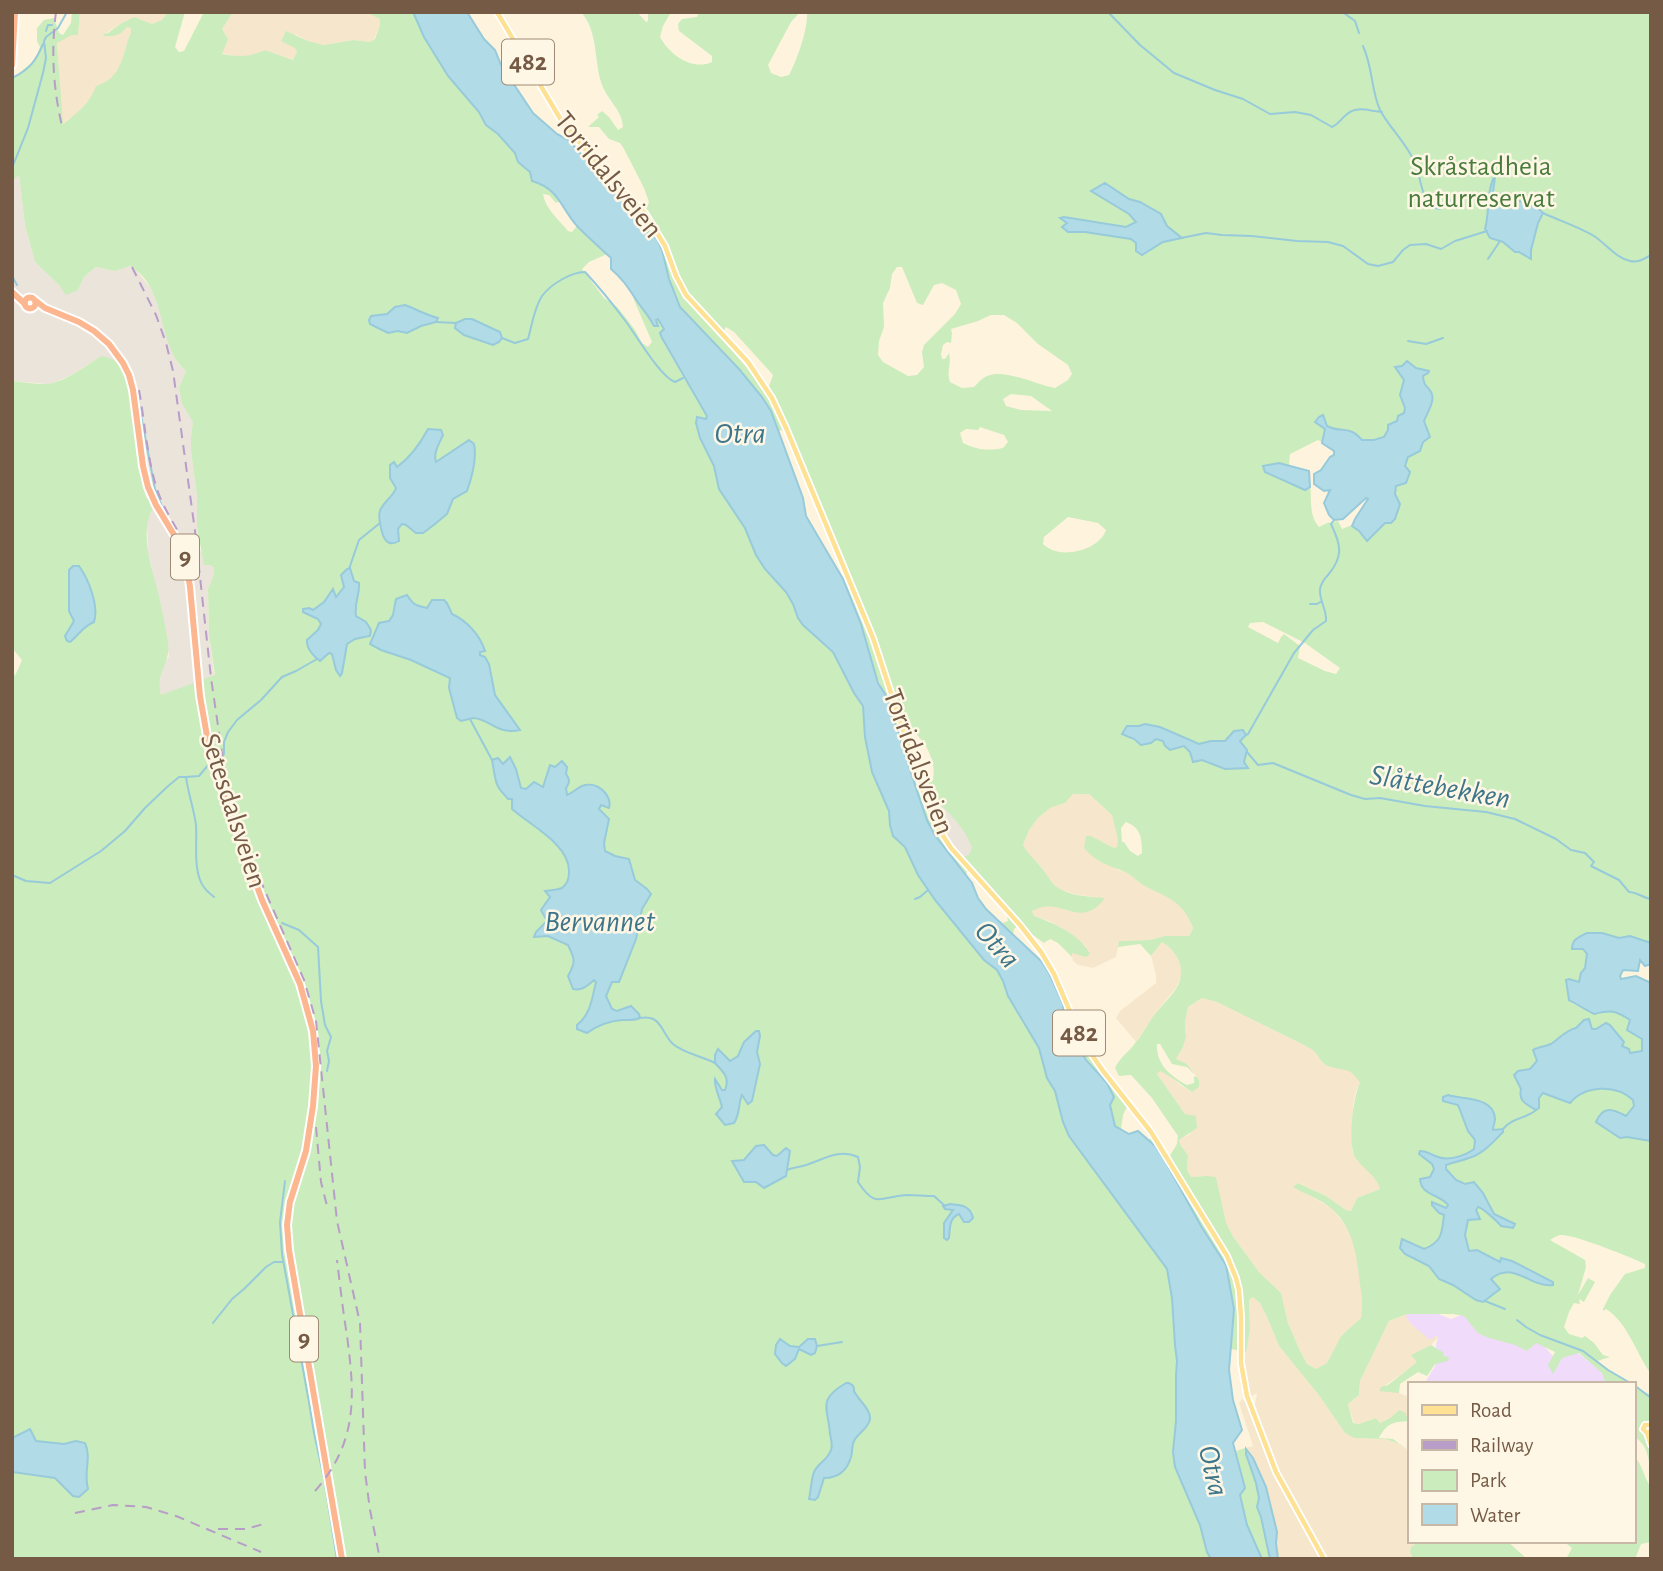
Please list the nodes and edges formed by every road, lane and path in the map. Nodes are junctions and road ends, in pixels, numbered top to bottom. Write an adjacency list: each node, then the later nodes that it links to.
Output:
1 (15, 12): 3 (highway)
2 (498, 12): 9 (main road, Torridalsveien / 482)
3 (12, 40): 4 (highway)
4 (12, 65)
5 (12, 292): 8 (highway, Setesdalsveien / 9)
6 (1650, 1429): 7 (main road)
7 (1651, 1444)
8 (342, 1559)
9 (1324, 1559)

